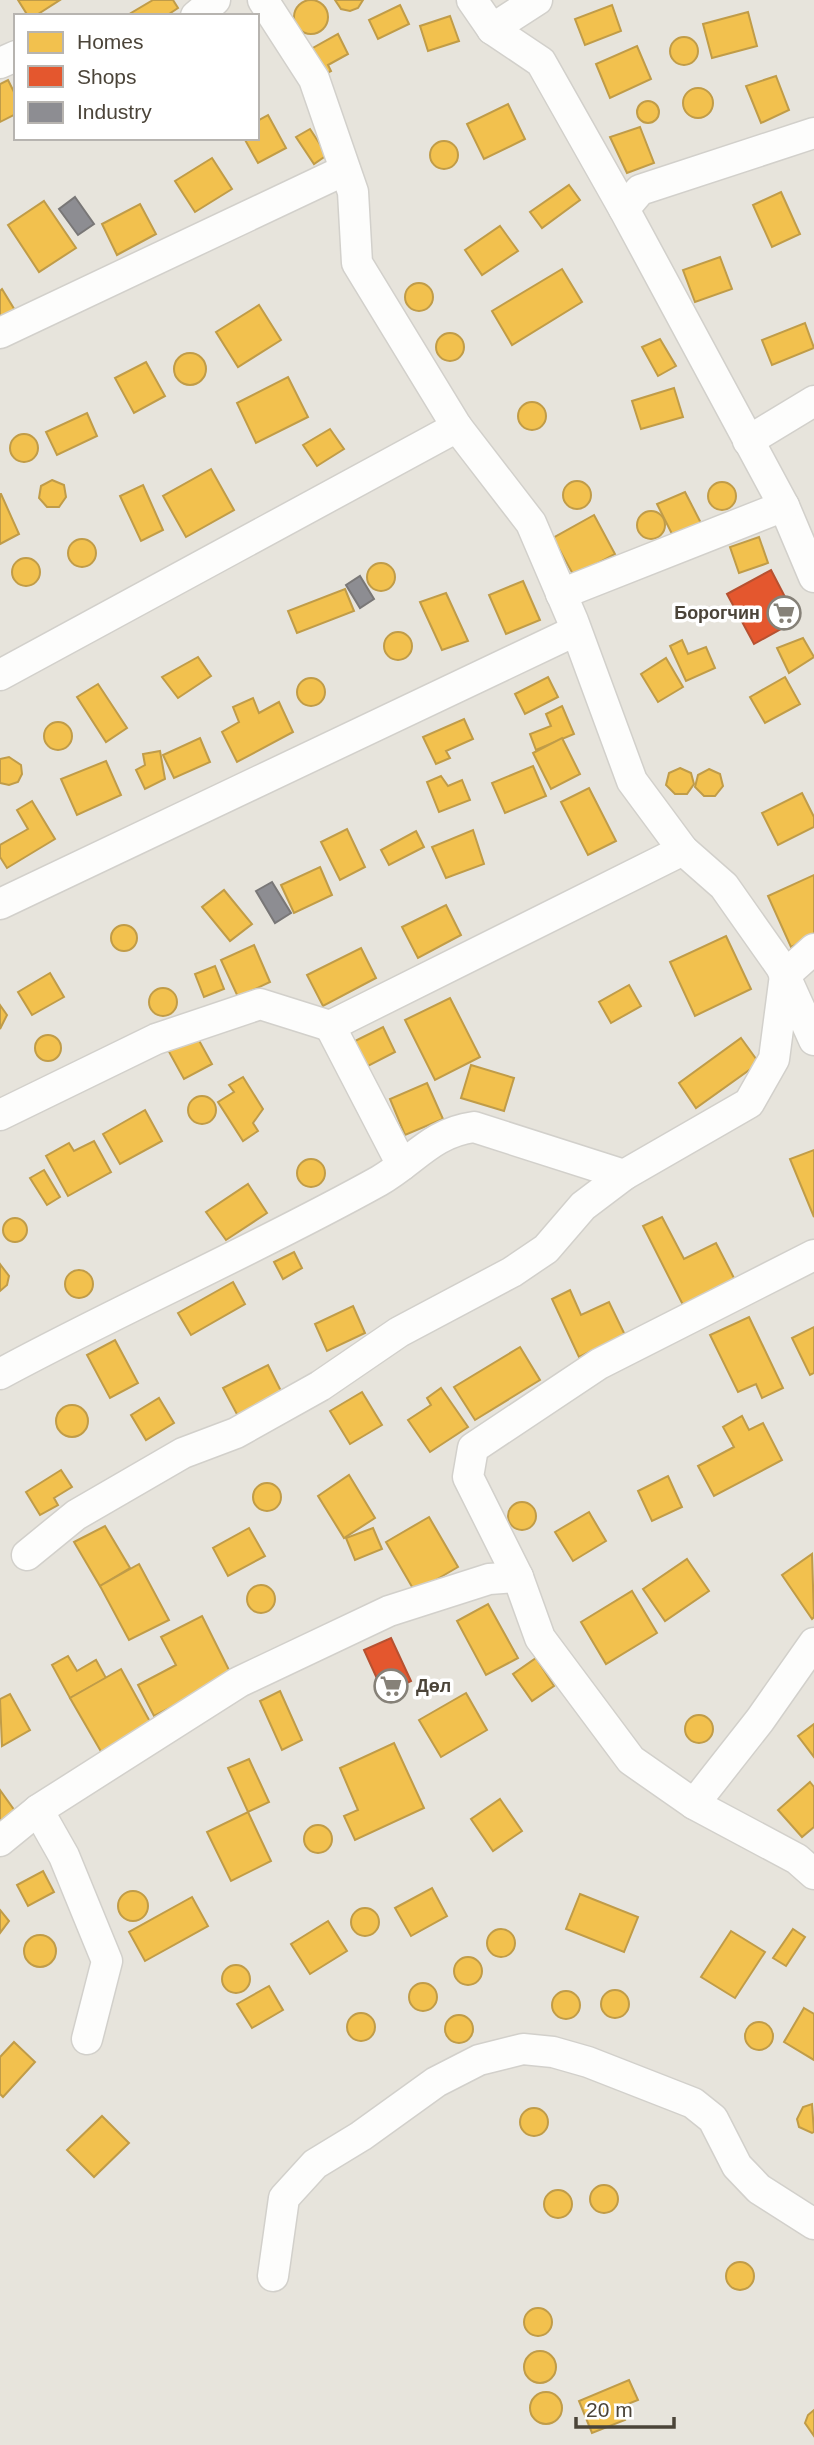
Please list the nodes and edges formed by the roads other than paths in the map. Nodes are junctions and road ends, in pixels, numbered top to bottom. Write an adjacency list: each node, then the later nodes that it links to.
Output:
1 (215, 0): 5 (street)
2 (263, 0): 8 (street)
3 (472, 0): 6 (street)
4 (537, 0): 6 (street)
5 (199, 14)
6 (492, 29): 9 (street)
7 (814, 133): 9 (street)
8 (345, 170): 10 (street); 12 (street)
9 (624, 209): 13 (street)
10 (0, 333)
11 (814, 401): 13 (street)
12 (457, 427): 16 (street); 18 (street)
13 (748, 441): 14 (street)
14 (784, 506): 15 (street); 16 (street)
15 (814, 578)
16 (561, 594): 17 (street)
17 (575, 631): 19 (street); 20 (street)
18 (0, 675)
19 (683, 850): 22 (street); 23 (street)
20 (0, 904)
21 (814, 949): 22 (street)
22 (785, 975): 24 (street); 27 (street)
23 (330, 1026): 25 (street); 26 (street)
24 (814, 1040)
25 (0, 1115)
26 (402, 1166): 27 (street); 29 (street)
27 (624, 1175): 30 (street)
28 (814, 1255): 31 (street)
29 (0, 1374)
30 (27, 1555)
31 (518, 1577): 33 (street); 34 (street)
32 (814, 1643): 33 (street)
33 (694, 1804): 36 (street)
34 (38, 1810): 35 (street); 37 (street)
35 (0, 1841)
36 (814, 1874)
37 (87, 2039)
38 (814, 2224): 39 (street)
39 (273, 2276)

